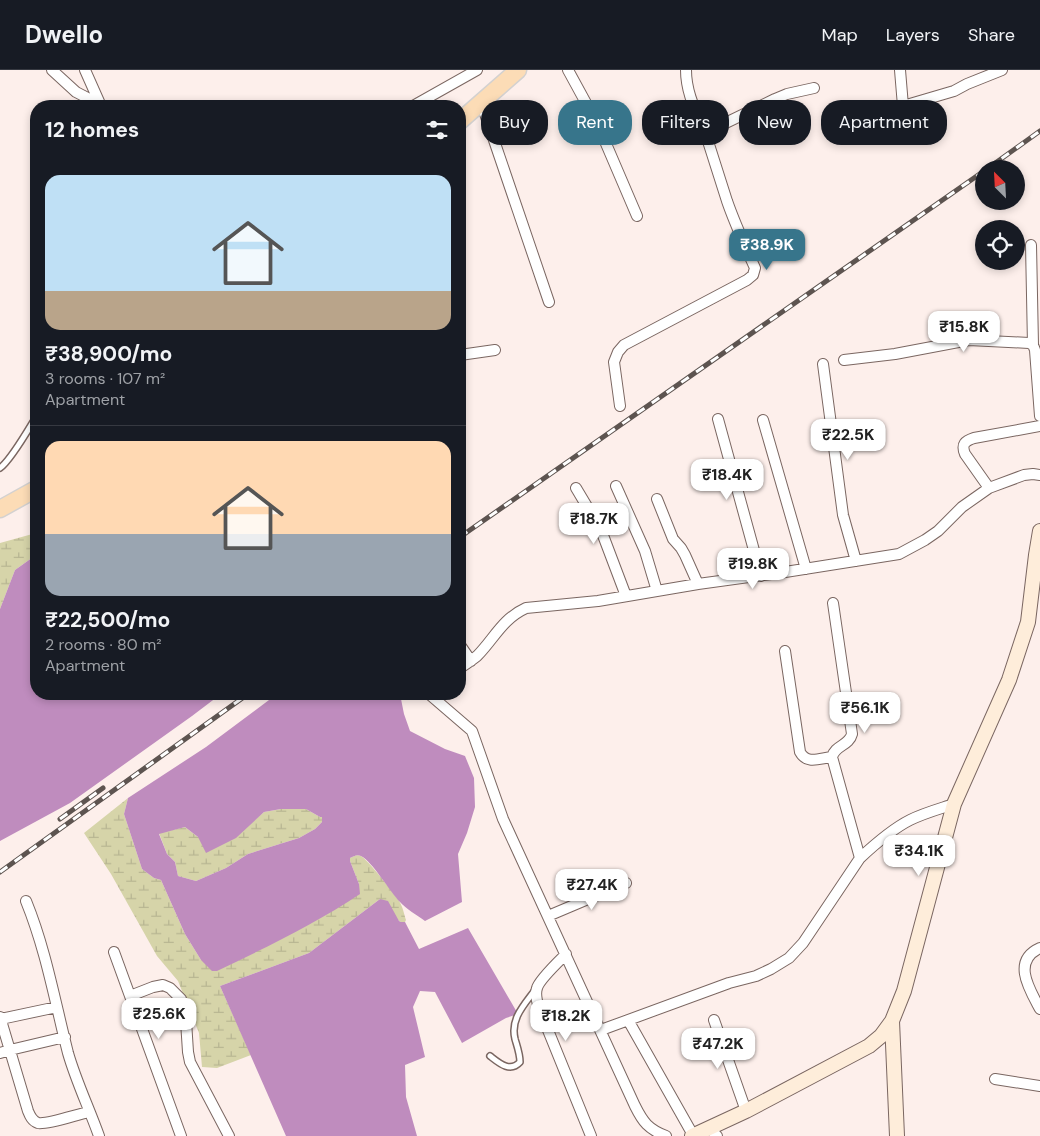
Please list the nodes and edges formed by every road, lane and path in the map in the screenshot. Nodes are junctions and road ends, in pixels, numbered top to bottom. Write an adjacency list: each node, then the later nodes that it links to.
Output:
1 (52, 70): 10 (street)
2 (85, 70): 11 (street)
3 (477, 70): 12 (street)
4 (568, 70): 20 (street)
5 (686, 70): 14 (street)
6 (900, 70): 7 (street)
7 (1002, 70)
8 (512, 72): 13 (main road)
9 (814, 88): 17 (street)
10 (90, 100)
11 (98, 100)
12 (424, 100)
13 (483, 100)
14 (692, 100)
15 (481, 102): 16 (main road)
16 (466, 116)
17 (729, 122)
18 (496, 145): 23 (street)
19 (709, 145): 29 (street)
20 (637, 216)
21 (1031, 246): 22 (street)
22 (1036, 300): 24 (street)
23 (549, 302)
24 (1035, 339): 27 (street); 30 (street)
25 (495, 350): 26 (street)
26 (466, 354)
27 (844, 360)
28 (823, 364): 44 (street)
29 (620, 406)
30 (1040, 416)
31 (718, 419): 46 (street)
32 (764, 420): 45 (street)
33 (30, 426): 35 (lane)
34 (1040, 426): 39 (street)
35 (0, 468)
36 (1040, 475): 39 (street)
37 (616, 486): 48 (street)
38 (576, 488): 49 (street)
39 (989, 488): 44 (street)
40 (30, 492): 42 (main road)
41 (657, 499): 47 (street)
42 (0, 509)
43 (1040, 531): 57 (main road)
44 (856, 562): 45 (street)
45 (806, 569): 46 (street)
46 (761, 576): 47 (street)
47 (698, 584): 48 (street)
48 (657, 591): 49 (street)
49 (626, 596): 53 (street)
50 (834, 603): 56 (street)
51 (785, 651): 56 (street)
52 (466, 653): 53 (street)
53 (471, 660): 54 (street)
54 (466, 664)
55 (436, 700): 61 (street)
56 (832, 757): 58 (street)
57 (954, 804): 58 (street); 72 (main road)
58 (860, 858): 70 (street)
59 (626, 883): 61 (street)
60 (26, 901): 67 (street)
61 (548, 916): 64 (street)
62 (1040, 948): 68 (street)
63 (114, 952): 66 (street)
64 (566, 954): 65 (street); 73 (street)
65 (537, 988): 76 (lane); 85 (street)
66 (130, 996): 83 (street); 84 (street)
67 (57, 1007): 69 (street); 74 (street)
68 (1040, 1009)
69 (0, 1018): 75 (street)
70 (628, 1020): 73 (street); 89 (street)
71 (714, 1020): 79 (street)
72 (892, 1022): 79 (main road); 90 (main road)
73 (601, 1030): 88 (street)
74 (65, 1037): 75 (street); 80 (street)
75 (5, 1051): 80 (street)
76 (490, 1056)
77 (995, 1079): 78 (street)
78 (1040, 1086)
79 (746, 1111): 81 (main road)
80 (89, 1112): 82 (street)
81 (713, 1132): 89 (main road)
82 (99, 1136)
83 (180, 1136)
84 (230, 1136)
85 (591, 1136)
86 (597, 1136): 87 (street)
87 (602, 1136)
88 (666, 1136)
89 (692, 1136)
90 (898, 1136)

